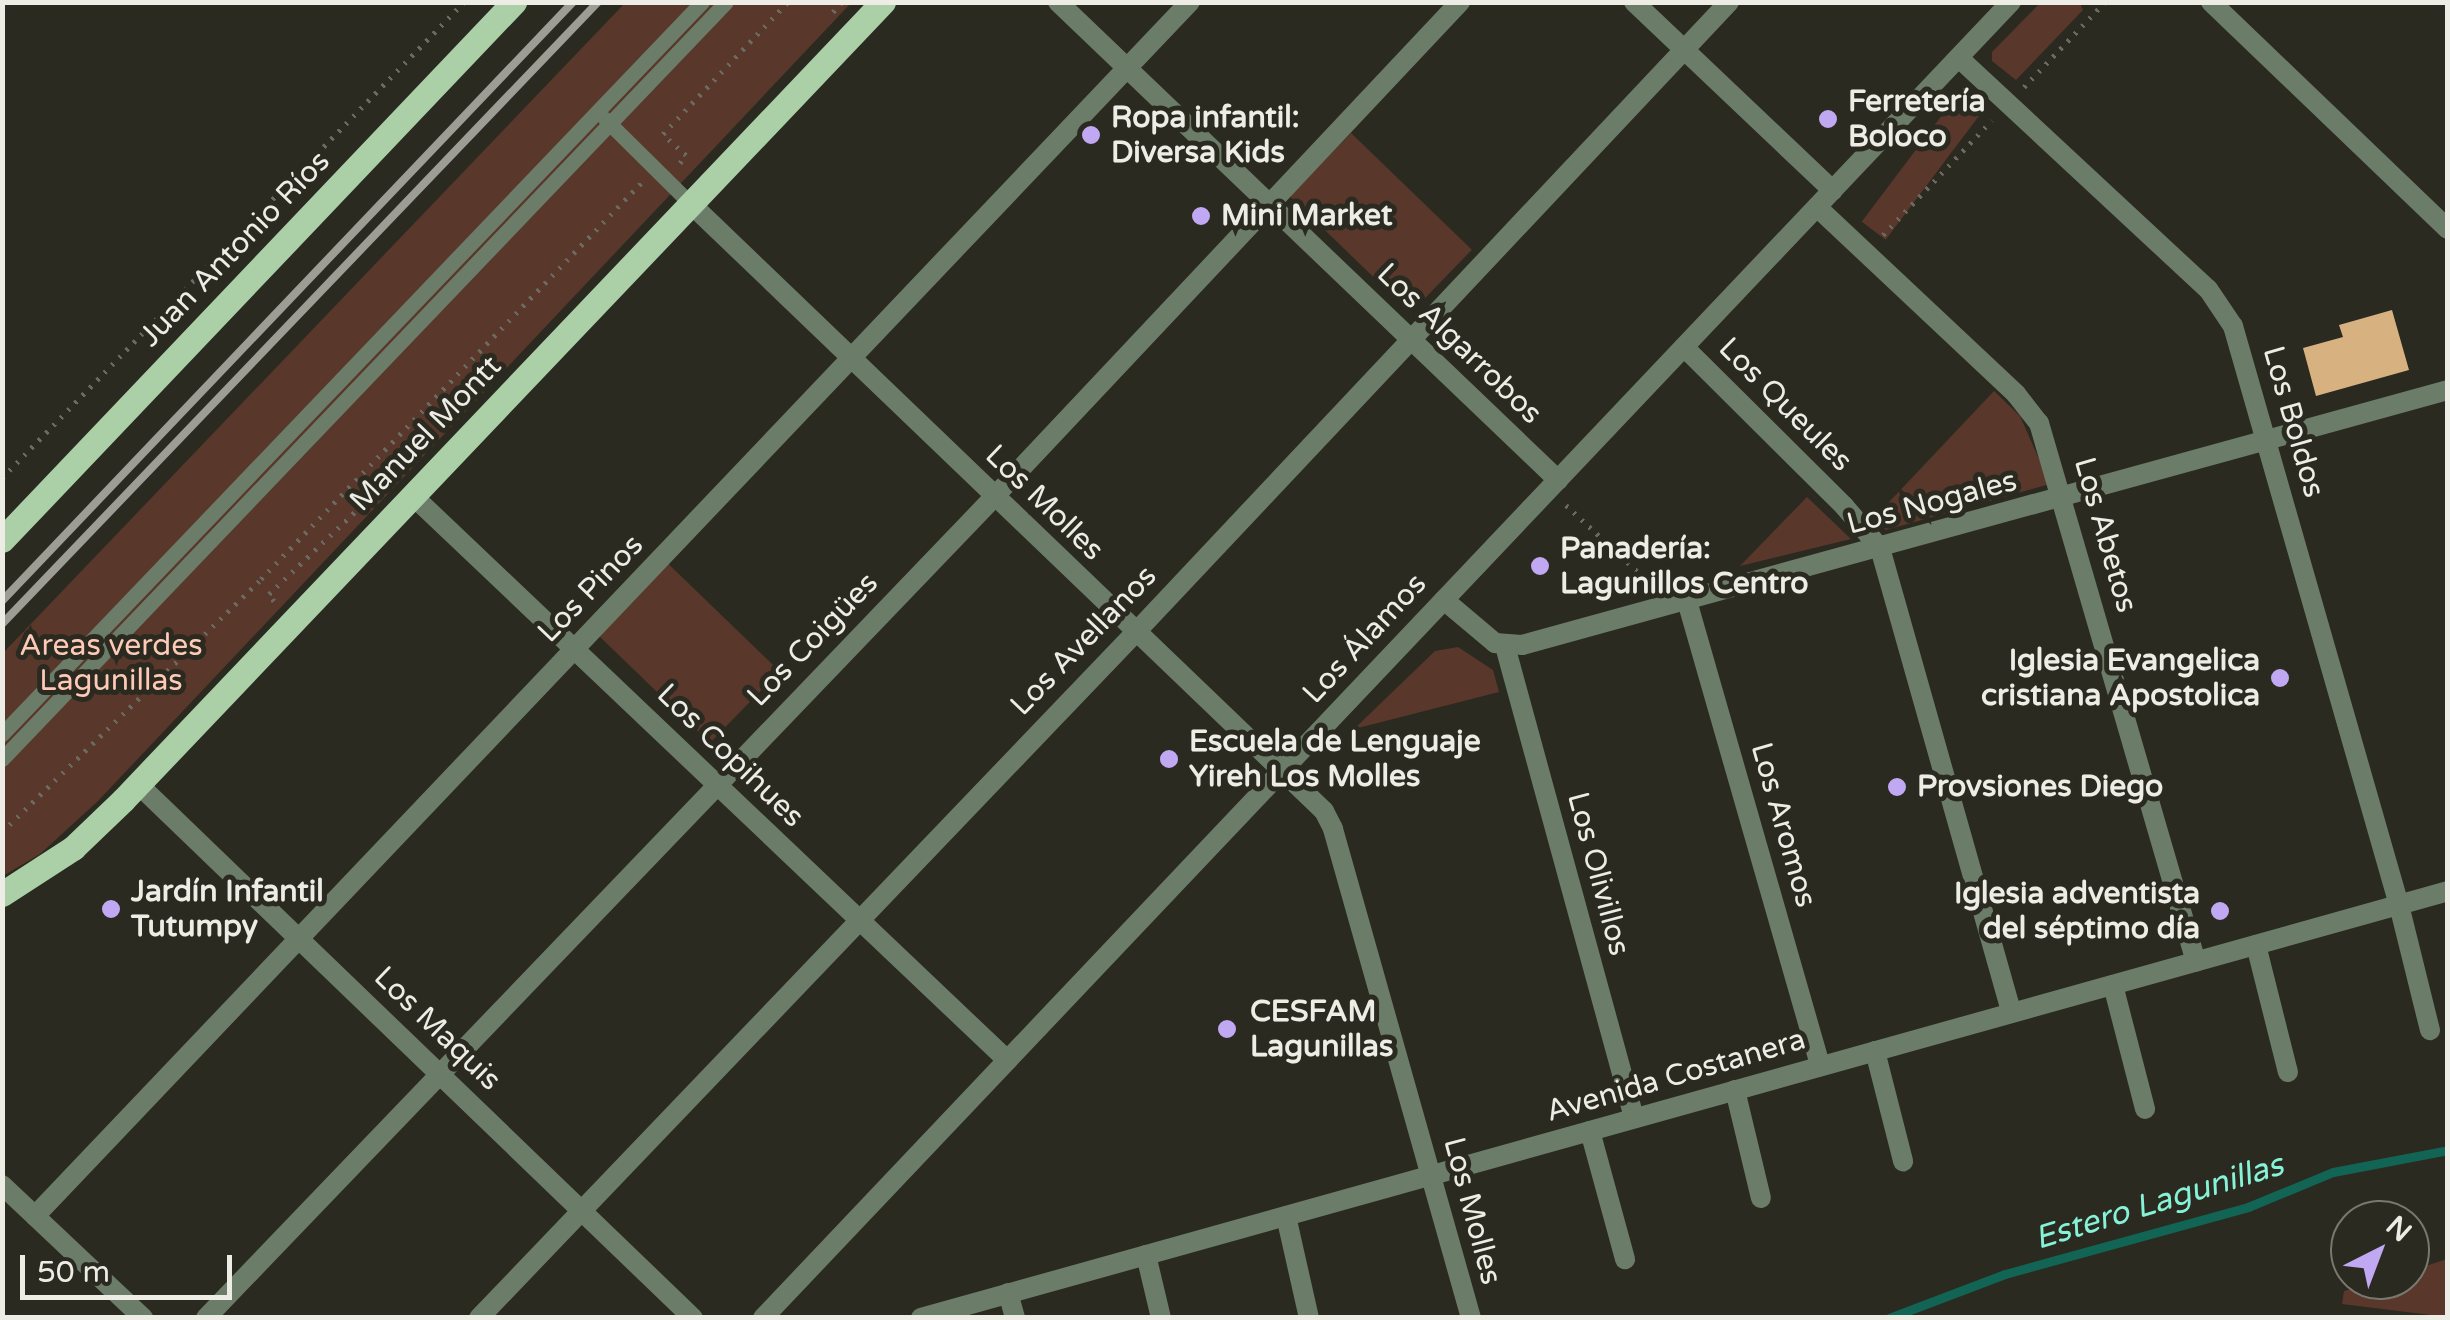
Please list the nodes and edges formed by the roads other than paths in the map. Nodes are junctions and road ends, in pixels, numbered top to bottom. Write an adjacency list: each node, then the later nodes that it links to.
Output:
1 (514, 2): 31 (main road, Juan Antonio Ríos)
2 (702, 2): 15 (lane)
3 (726, 2): 16 (lane)
4 (883, 2): 19 (main road, Manuel Montt)
5 (1058, 2): 14 (street, Los Algarrobos)
6 (1190, 2): 14 (street, Los Pinos)
7 (1460, 2): 18 (street, Los Coigües)
8 (1634, 2): 12 (street)
9 (1729, 2): 12 (street, Los Avellanos)
10 (2011, 2): 13 (street, Los Álamos)
11 (2211, 2): 21 (street)
12 (1684, 50): 17 (street); 22 (street, Los Avellanos)
13 (1959, 58): 17 (street, Los Álamos); 26 (street, Los Boldos)
14 (1127, 68): 18 (street, Los Algarrobos); 24 (street, Los Pinos)
15 (597, 112): 16 (lane); 38 (lane)
16 (609, 124): 19 (lane); 39 (lane)
17 (1832, 191): 20 (street, Los Álamos)
18 (1268, 203): 22 (street, Los Algarrobos); 29 (street, Los Coigües)
19 (691, 204): 24 (street, Los Molles); 28 (main road, Manuel Montt)
20 (1817, 208): 23 (street, Los Álamos); 30 (street, Los Abetos)
21 (2448, 229)
22 (1410, 338): 27 (street, Los Algarrobos); 35 (street, Los Avellanos)
23 (1684, 348): 27 (street, Los Álamos); 32 (street, Los Queules)
24 (850, 360): 29 (street, Los Molles); 37 (street, Los Pinos)
25 (2448, 390): 26 (street, Los Nogales)
26 (2266, 440): 30 (street, Los Nogales); 45 (street, Los Boldos)
27 (1554, 485): 33 (street, Los Álamos)
28 (412, 495): 37 (street, Los Copihues); 42 (main road, Manuel Montt)
29 (994, 497): 35 (street, Los Molles); 41 (street, Los Coigües)
30 (2063, 498): 32 (street, Los Nogales); 49 (street, Los Abetos)
31 (2, 540)
32 (1880, 548): 34 (street, Los Nogales); 51 (street, Los Queules)
33 (1444, 600): 36 (street); 40 (street, Los Álamos)
34 (1680, 603): 36 (street, Los Nogales); 55 (street, Los Aromos)
35 (1136, 632): 40 (street, Los Molles); 46 (street, Los Avellanos)
36 (1505, 646): 60 (street, Los Olivillos)
37 (574, 649): 41 (street, Los Copihues); 47 (street, Los Pinos)
38 (2, 734)
39 (2, 759)
40 (1282, 770): 54 (street, Los Álamos); 63 (street, Los Molles)
41 (715, 783): 46 (street, Los Copihues); 57 (street, Los Coigües)
42 (138, 784): 44 (main road, Manuel Montt); 47 (street, Los Maquis)
43 (2448, 891): 45 (street, Avenida Costanera)
44 (2, 894)
45 (2399, 905): 48 (street, Avenida Costanera); 52 (street, Los Boldos)
46 (858, 918): 54 (street, Los Copihues); 66 (street, Los Avellanos)
47 (299, 938): 57 (street, Los Maquis); 67 (street, Los Pinos)
48 (2256, 945): 49 (street, Avenida Costanera); 56 (street)
49 (2196, 962): 50 (street, Avenida Costanera)
50 (2114, 984): 51 (street, Avenida Costanera); 59 (street)
51 (2012, 1013): 53 (street, Avenida Costanera)
52 (2430, 1030)
53 (1876, 1051): 55 (street, Avenida Costanera); 62 (street)
54 (1007, 1060): 76 (street, Los Álamos)
55 (1820, 1066): 58 (street, Avenida Costanera)
56 (2288, 1072)
57 (439, 1073): 66 (street, Los Maquis); 73 (street, Los Coigües)
58 (1735, 1090): 60 (street, Avenida Costanera); 65 (street)
59 (2145, 1110)
60 (1634, 1118): 61 (street, Avenida Costanera)
61 (1590, 1131): 63 (street, Avenida Costanera); 70 (street)
62 (1903, 1160)
63 (1432, 1175): 68 (street, Avenida Costanera); 81 (street, Los Molles)
64 (2, 1186): 67 (street)
65 (1761, 1198)
66 (580, 1209): 74 (street, Los Avellanos); 75 (street, Los Maquis)
67 (35, 1216): 72 (street)
68 (1286, 1216): 69 (street, Avenida Costanera); 80 (street)
69 (1146, 1255): 71 (street, Avenida Costanera); 79 (street)
70 (1625, 1258)
71 (1008, 1293): 77 (street, Avenida Costanera); 78 (street)
72 (144, 1318)
73 (206, 1318)
74 (480, 1318)
75 (693, 1318)
76 (763, 1318)
77 (921, 1318)
78 (1014, 1318)
79 (1161, 1318)
80 (1309, 1318)
81 (1470, 1318)

